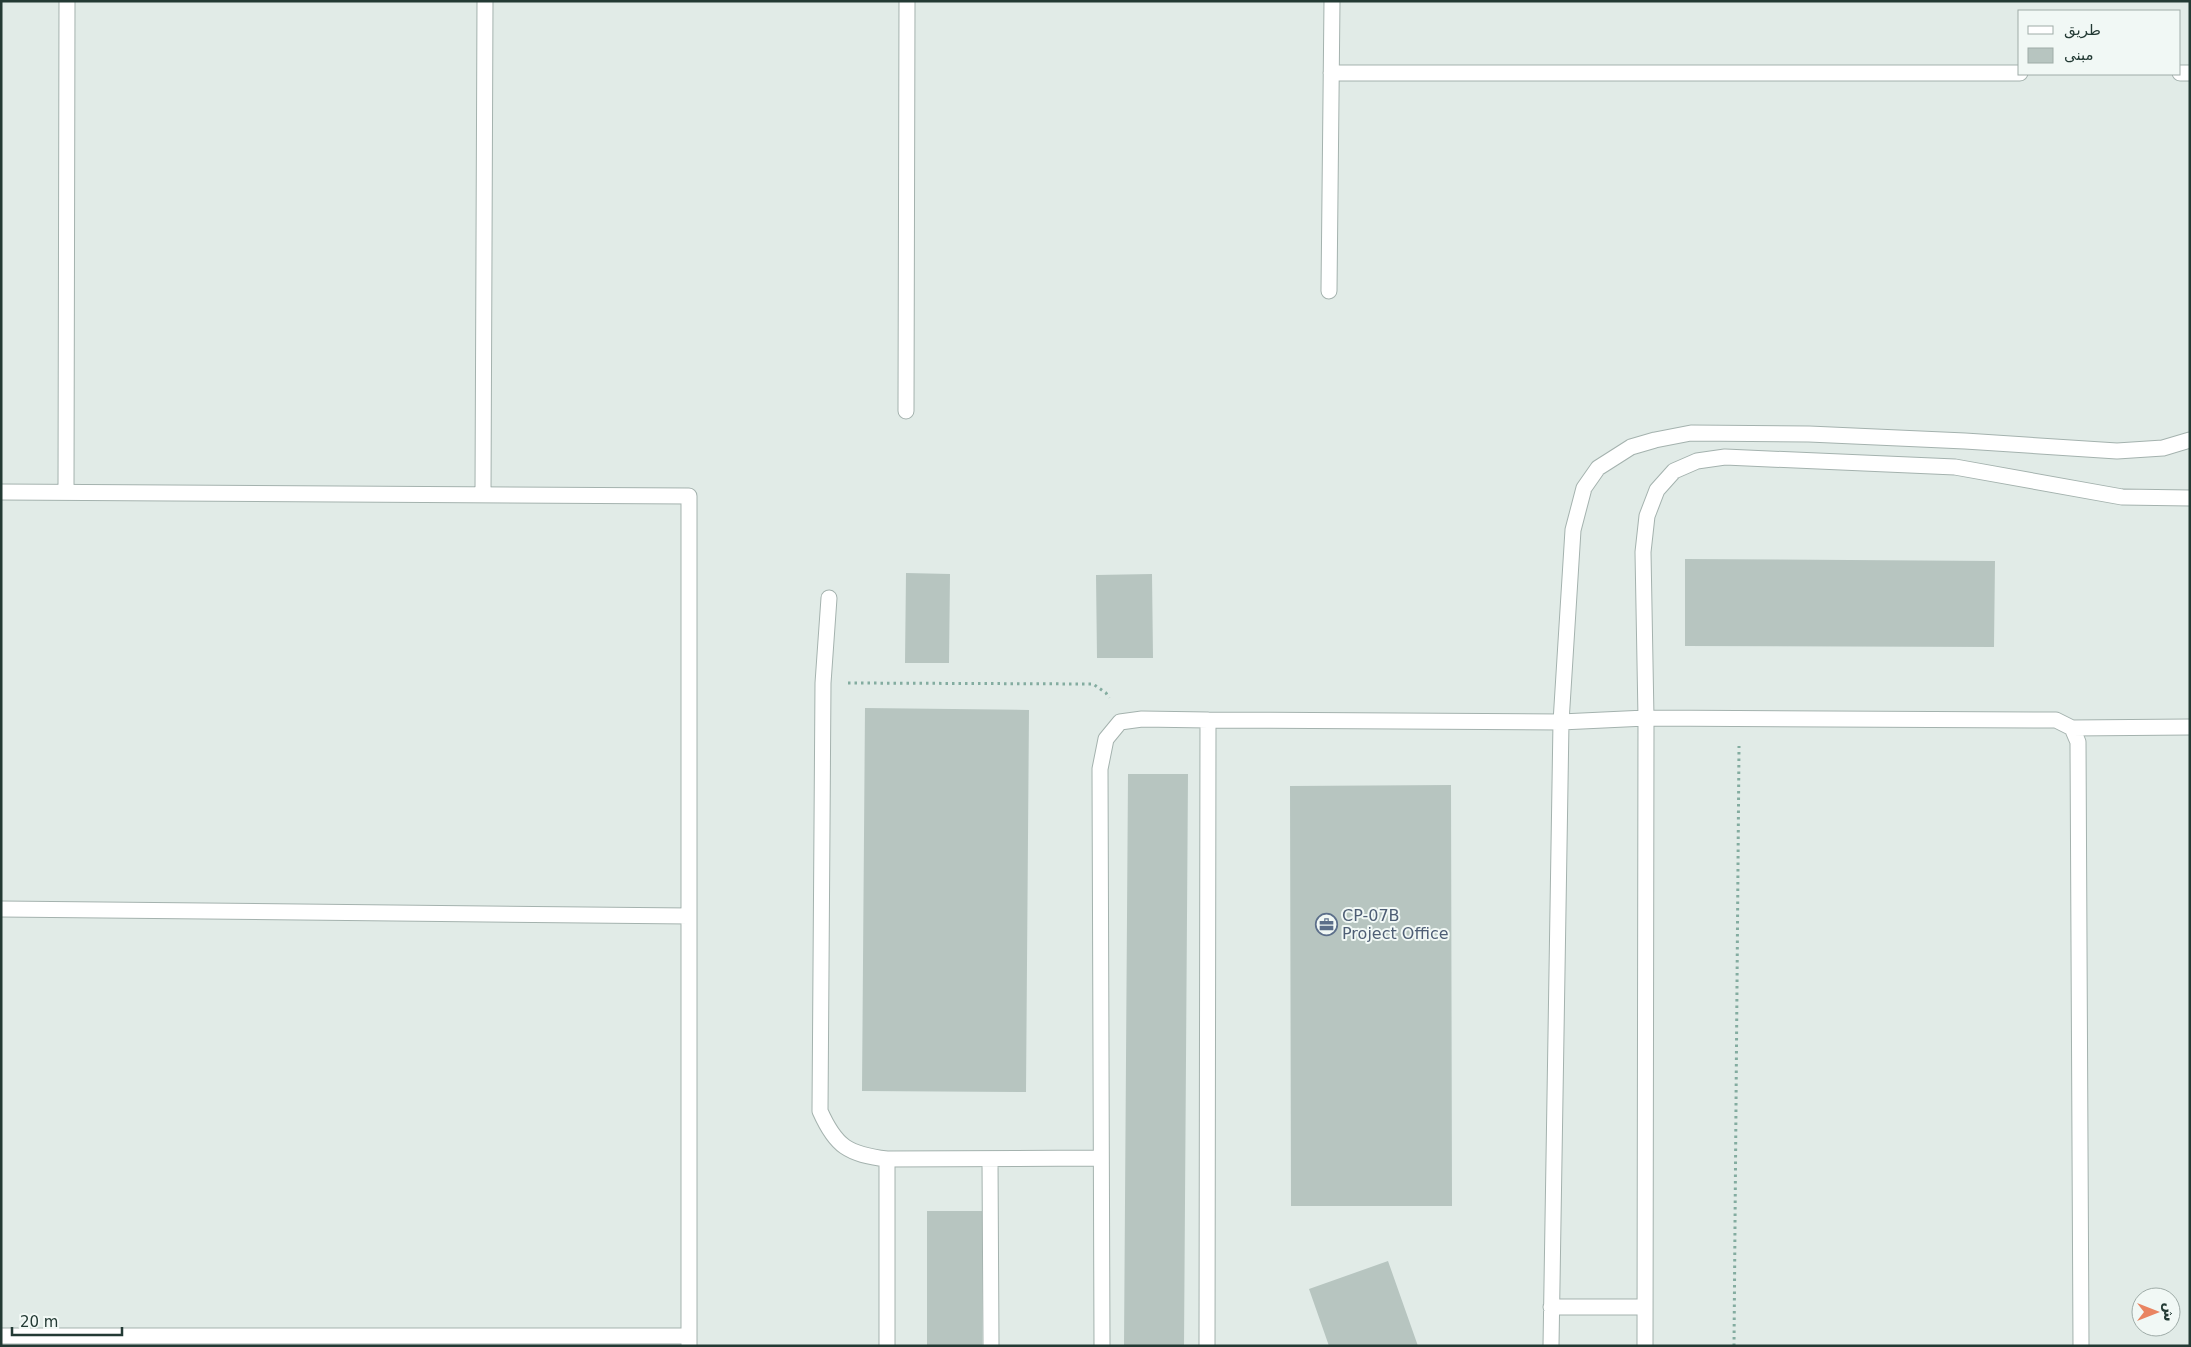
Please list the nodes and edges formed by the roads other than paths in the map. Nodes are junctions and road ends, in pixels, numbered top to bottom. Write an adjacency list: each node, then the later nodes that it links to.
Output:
1 (67, 1): 13 (street)
2 (485, 1): 14 (street)
3 (907, 1): 8 (street)
4 (1332, 1): 5 (street)
5 (1331, 73): 6 (street); 7 (street)
6 (2018, 73)
7 (1330, 291)
8 (906, 411)
9 (1809, 434): 10 (street); 11 (street); 19 (street)
10 (2190, 440)
11 (1809, 460): 15 (street); 17 (street)
12 (1, 492): 13 (street)
13 (66, 492): 14 (street)
14 (483, 494): 23 (street)
15 (2190, 498)
16 (829, 598): 25 (street)
17 (1646, 718): 19 (street); 21 (street); 28 (street)
18 (1208, 720): 19 (street); 24 (street); 34 (street)
19 (1561, 722): 27 (street)
20 (2190, 727): 21 (street)
21 (2072, 728): 37 (street)
22 (1, 909): 23 (street)
23 (689, 916): 30 (street)
24 (1100, 1158): 26 (street); 33 (street)
25 (887, 1159): 26 (street); 31 (street)
26 (990, 1159): 32 (street)
27 (1551, 1306): 28 (street); 35 (street)
28 (1644, 1306): 36 (street)
29 (1, 1336): 30 (street)
30 (689, 1341)
31 (887, 1346)
32 (991, 1346)
33 (1102, 1346)
34 (1207, 1346)
35 (1551, 1346)
36 (1645, 1346)
37 (2081, 1346)

